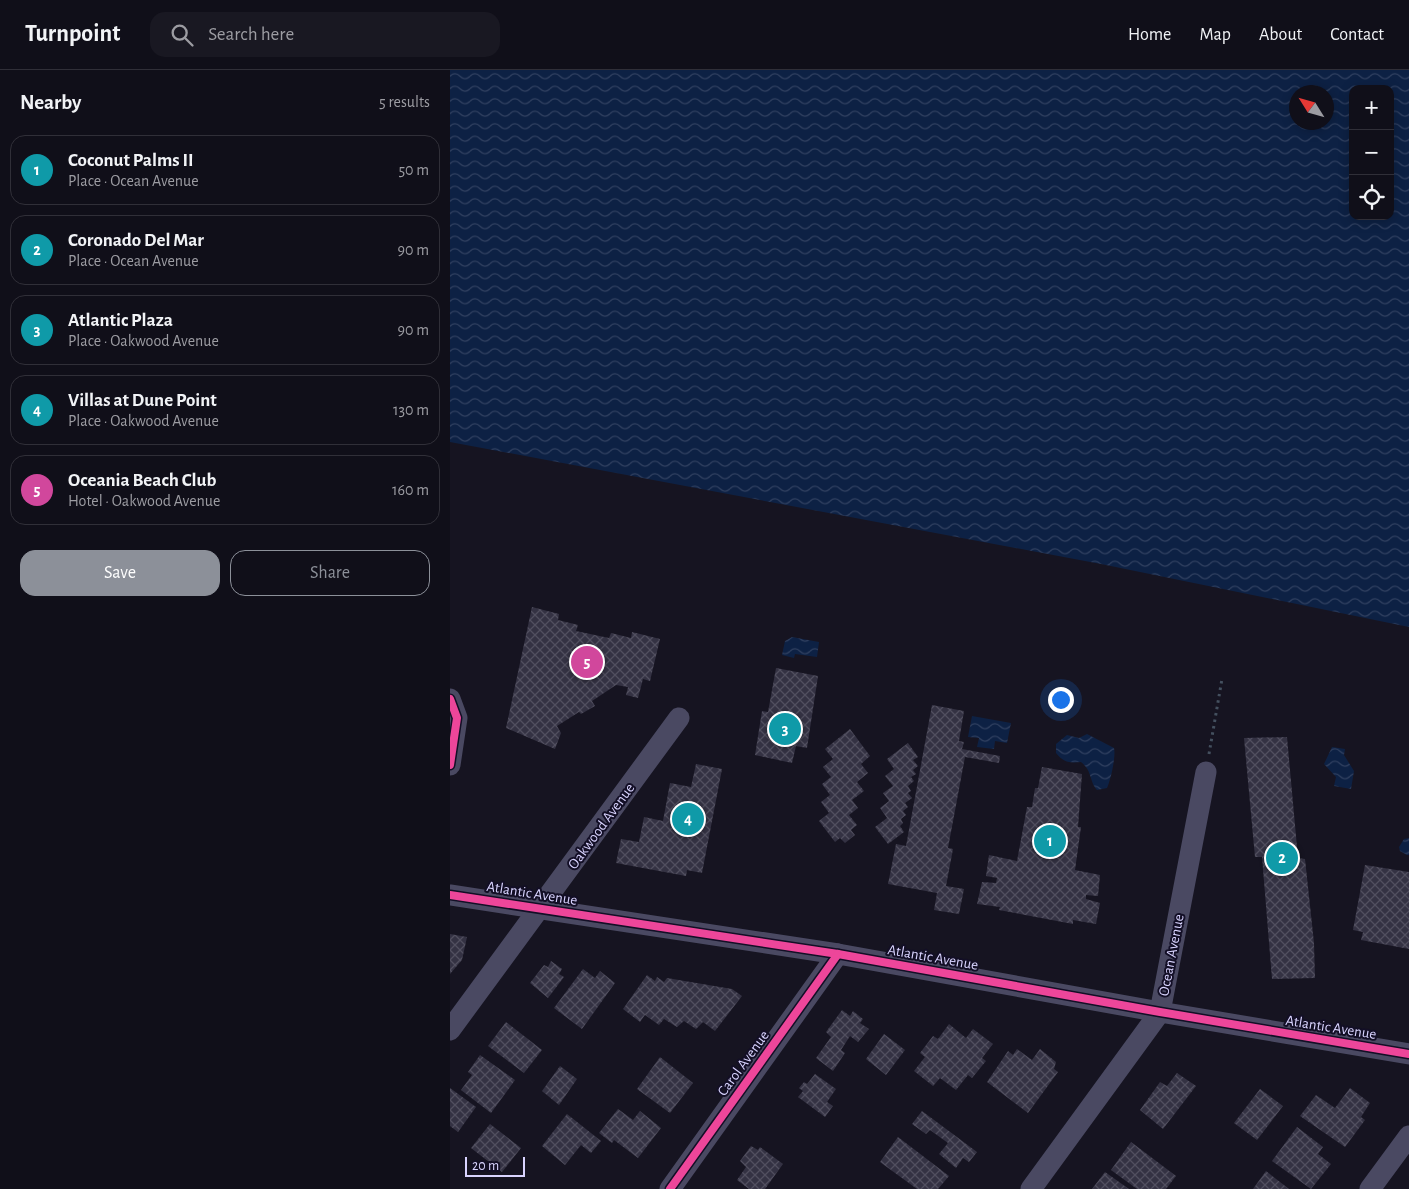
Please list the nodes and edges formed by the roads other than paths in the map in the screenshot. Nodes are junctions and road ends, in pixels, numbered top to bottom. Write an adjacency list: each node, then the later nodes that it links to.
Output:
1 (450, 699): 3 (street)
2 (679, 718): 6 (street, Oakwood Avenue)
3 (450, 765)
4 (1206, 772): 8 (street, Ocean Avenue)
5 (450, 894): 6 (street, Atlantic Avenue)
6 (541, 909): 7 (street, Atlantic Avenue); 9 (street, Oakwood Avenue)
7 (838, 954): 8 (street, Atlantic Avenue); 12 (street, Carol Avenue)
8 (1160, 1012): 10 (street, Atlantic Avenue); 13 (street, Ocean Avenue)
9 (450, 1030)
10 (1409, 1054)
11 (1409, 1136): 14 (street)
12 (670, 1189)
13 (1031, 1189)
14 (1370, 1189)

